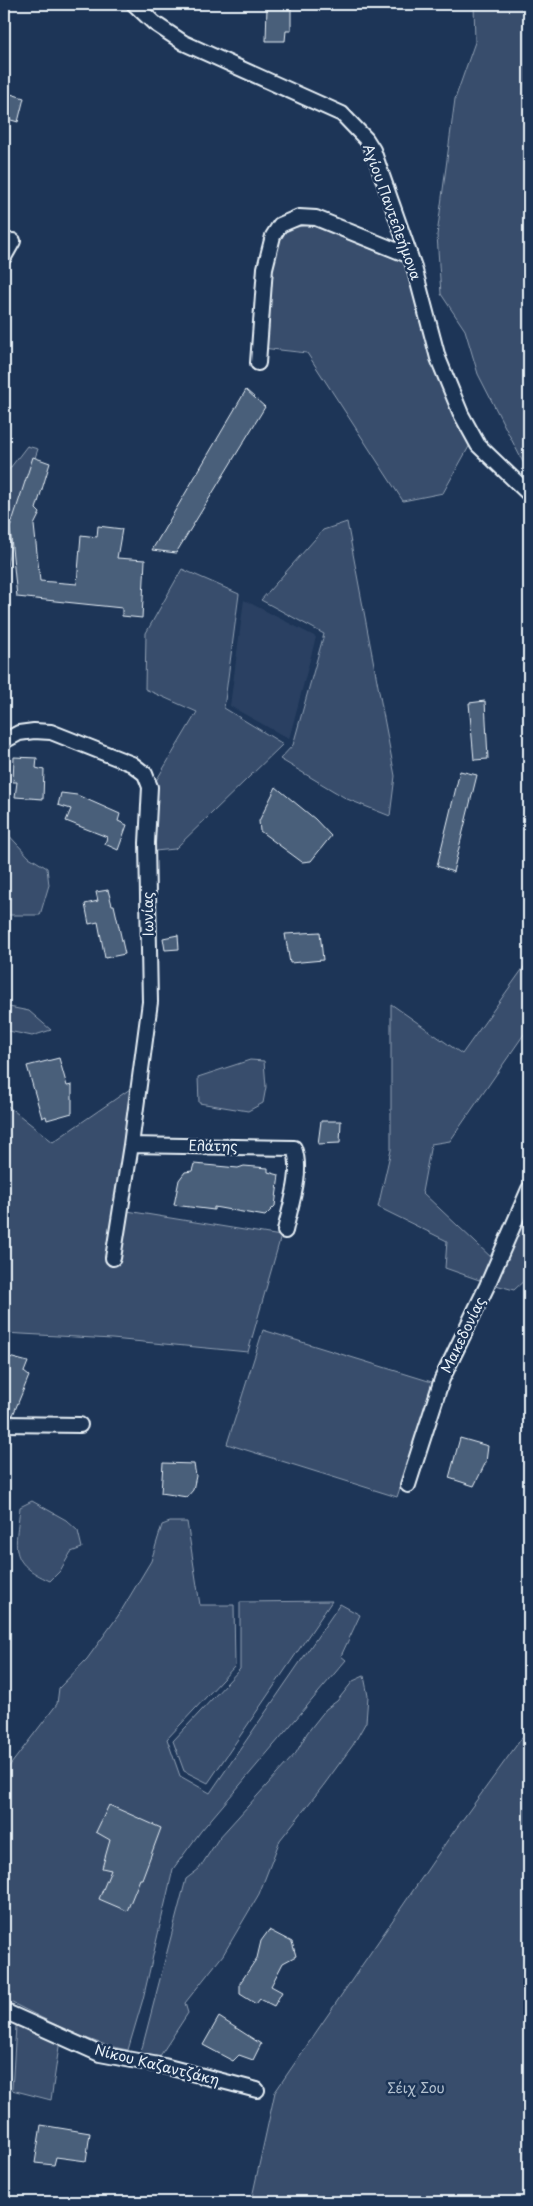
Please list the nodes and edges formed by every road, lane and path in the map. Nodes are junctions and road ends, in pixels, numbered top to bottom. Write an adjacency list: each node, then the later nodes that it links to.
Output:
1 (134, 4): 3 (street, Αγίου Παντελεήμονα)
2 (13, 242): 4 (street)
3 (410, 256): 5 (street); 6 (street, Αγίου Παντελεήμονα)
4 (4, 257)
5 (258, 363)
6 (529, 494)
7 (4, 741): 8 (street, Ιωνίας)
8 (132, 1145): 10 (street, Ελάτης); 11 (street, Ιωνίας)
9 (529, 1189): 14 (street, Μακεδονίας)
10 (284, 1231)
11 (113, 1258)
12 (4, 1424): 13 (street)
13 (80, 1425)
14 (408, 1485)
15 (4, 2011): 16 (street, Νίκου Καζαντζάκη)
16 (257, 2090)

